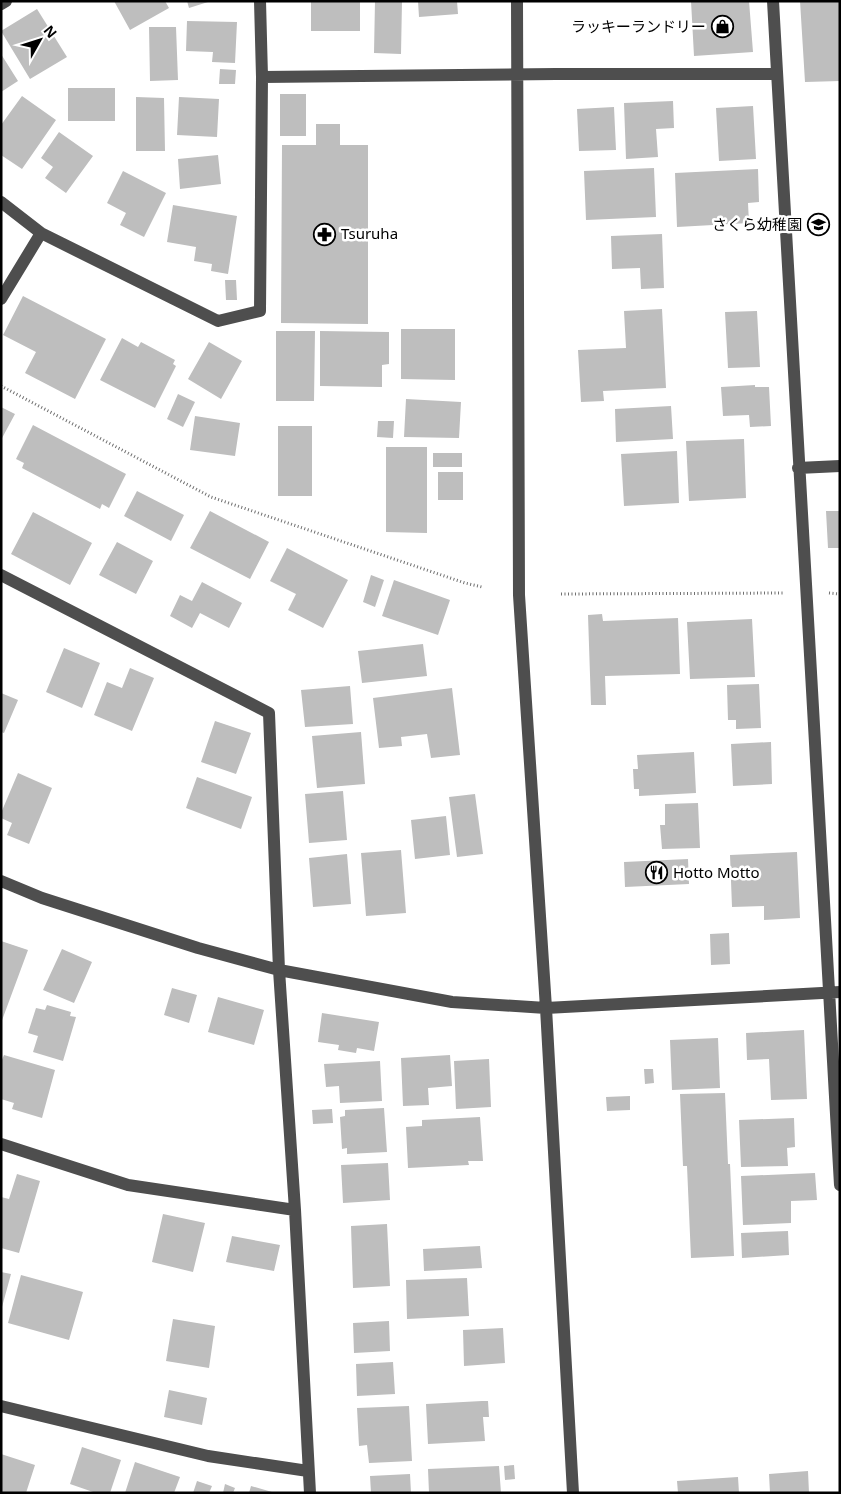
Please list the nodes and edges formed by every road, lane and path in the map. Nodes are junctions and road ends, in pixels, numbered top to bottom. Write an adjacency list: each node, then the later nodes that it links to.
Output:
1 (6, 1): 5 (street)
2 (260, 1): 8 (street)
3 (517, 1): 6 (street)
4 (773, 1): 7 (street)
5 (1, 4)
6 (518, 74): 7 (street); 8 (street); 23 (street)
7 (777, 74): 14 (street)
8 (262, 77): 10 (street)
9 (1, 202): 10 (street)
10 (40, 233): 11 (street)
11 (1, 299)
12 (1, 386): 16 (path)
13 (840, 466): 14 (street)
14 (798, 468): 17 (street)
15 (1, 575): 21 (street)
16 (482, 587)
17 (806, 592): 18 (path); 19 (path); 22 (street)
18 (561, 594)
19 (840, 594)
20 (1, 881): 21 (street)
21 (279, 970): 23 (street); 26 (street)
22 (835, 992): 23 (street); 25 (street)
23 (546, 1008): 30 (street)
24 (1, 1144): 26 (street)
25 (840, 1185)
26 (295, 1210): 28 (street)
27 (1, 1406): 28 (street)
28 (308, 1471): 29 (street)
29 (310, 1493)
30 (573, 1493)

